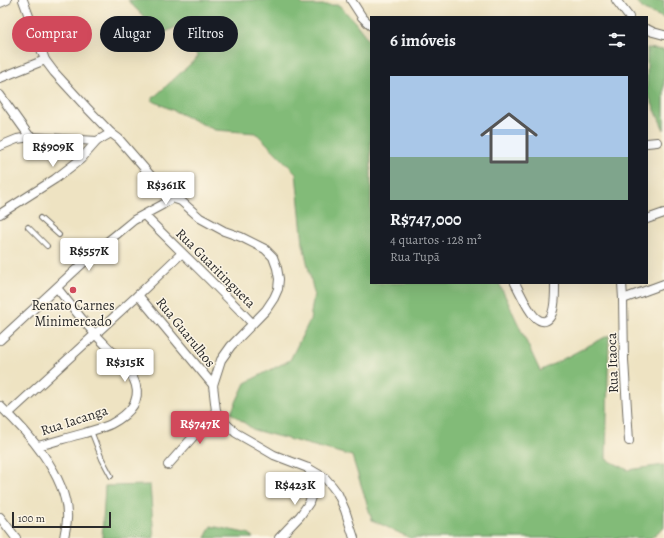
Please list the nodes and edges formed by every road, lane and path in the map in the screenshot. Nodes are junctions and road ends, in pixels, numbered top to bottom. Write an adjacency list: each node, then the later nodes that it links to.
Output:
1 (7, 0): 5 (street)
2 (23, 0): 10 (street)
3 (351, 0): 7 (street)
4 (616, 0): 6 (street)
5 (0, 3)
6 (628, 16)
7 (370, 25)
8 (648, 30): 9 (street)
9 (664, 35)
10 (44, 60): 11 (street); 13 (street)
11 (0, 78)
12 (0, 95): 14 (street)
13 (111, 133): 15 (street); 19 (street)
14 (30, 137): 15 (street); 18 (street)
15 (97, 141): 21 (street)
16 (657, 142): 17 (street)
17 (648, 143)
18 (0, 146)
19 (172, 198): 22 (street); 36 (street)
20 (664, 213): 24 (street)
21 (0, 214)
22 (144, 215): 28 (street, Rua Guaritingueta); 33 (street)
23 (40, 218): 26 (lane)
24 (648, 219)
25 (28, 227): 27 (lane)
26 (59, 235)
27 (47, 246)
28 (182, 253): 34 (street); 36 (street, Rua Guaritingueta)
29 (516, 284): 30 (street)
30 (555, 284)
31 (622, 284): 35 (street, Rua Itaoca)
32 (664, 284): 35 (street)
33 (57, 288): 37 (street, Rua Iacanga); 38 (street)
34 (138, 295): 37 (street); 39 (street, Rua Guarulhos)
35 (623, 299): 44 (street, Rua Itaoca)
36 (252, 323): 39 (street)
37 (95, 334): 42 (street); 43 (street, Rua Iacanga)
38 (0, 340)
39 (213, 385): 41 (street)
40 (0, 406): 42 (street)
41 (216, 411): 46 (street); 47 (street)
42 (8, 414): 45 (street)
43 (90, 431): 45 (street, Rua Iacanga); 48 (lane)
44 (629, 441)
45 (38, 446): 51 (street)
46 (168, 465)
47 (308, 468): 52 (street); 53 (street)
48 (111, 476)
49 (0, 518): 50 (street)
50 (16, 538)
51 (64, 538)
52 (279, 538)
53 (354, 538)

